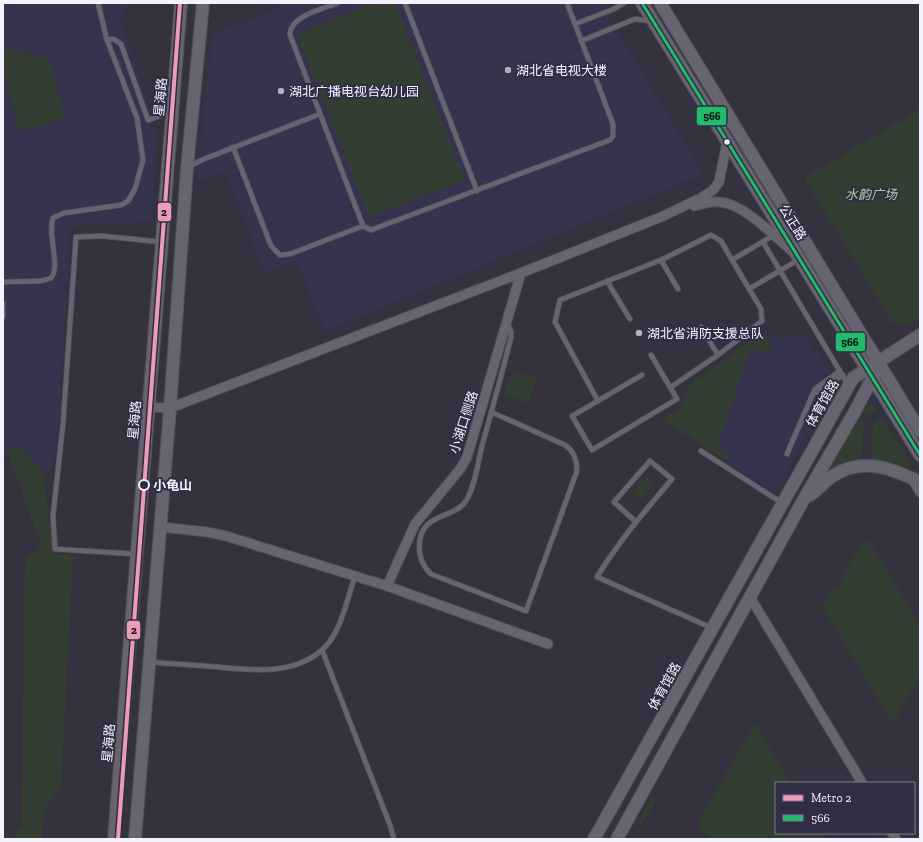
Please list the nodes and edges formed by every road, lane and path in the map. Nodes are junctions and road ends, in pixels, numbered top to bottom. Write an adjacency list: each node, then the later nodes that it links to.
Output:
1 (98, 3): 12 (lane)
2 (181, 3): 14 (main road, 星海路)
3 (203, 3): 18 (main road)
4 (338, 3): 15 (lane)
5 (405, 3): 19 (lane)
6 (567, 3): 11 (lane)
7 (624, 3): 11 (lane)
8 (642, 3): 10 (main road, 公正路)
9 (660, 3): 42 (main road, 公正路)
10 (654, 23): 13 (lane); 16 (main road, 公正路)
11 (575, 24): 13 (lane)
12 (107, 40): 14 (lane); 31 (lane)
13 (581, 41): 19 (lane)
14 (172, 111): 23 (main road, 星海路)
15 (320, 114): 17 (lane); 21 (lane)
16 (727, 142): 20 (street); 25 (main road, 公正路)
17 (233, 147): 18 (lane); 21 (lane)
18 (187, 168): 49 (main road)
19 (477, 191): 21 (lane)
20 (660, 217): 22 (street); 29 (street)
21 (363, 226)
22 (774, 235): 24 (lane); 25 (street)
23 (162, 242): 48 (main road, 星海路); 61 (lane)
24 (763, 242): 27 (lane); 28 (lane)
25 (798, 257): 28 (lane); 43 (main road, 公正路)
26 (661, 260): 27 (lane); 30 (lane); 32 (lane)
27 (732, 260): 33 (lane)
28 (781, 271): 33 (lane); 45 (lane)
29 (521, 273): 37 (street, 小湖口侧路); 49 (street)
30 (607, 281): 36 (lane); 47 (lane)
31 (3, 282)
32 (678, 289)
33 (749, 289): 41 (lane)
34 (3, 303): 35 (lane)
35 (3, 317)
36 (630, 319)
37 (506, 323): 50 (lane); 63 (street, 小湖口侧路)
38 (701, 327): 41 (lane)
39 (920, 335): 42 (main road, 体育馆路)
40 (651, 355): 46 (lane)
41 (718, 355): 46 (lane)
42 (878, 361): 43 (main road, 体育馆路); 51 (main road, 公正路)
43 (870, 373): 45 (main road, 体育馆路); 54 (main road, 公正路); 57 (main road, 体育馆路)
44 (642, 375): 47 (lane)
45 (844, 377): 53 (lane); 58 (main road, 体育馆路)
46 (670, 388): 47 (lane)
47 (598, 401)
48 (149, 407): 49 (street); 61 (main road, 星海路)
49 (170, 408): 60 (main road)
50 (491, 412): 50 (lane)
51 (920, 431)
52 (702, 451): 58 (lane)
53 (787, 454)
54 (920, 455)
55 (916, 480): 56 (street); 57 (main road)
56 (920, 492)
57 (804, 499): 64 (main road, 体育馆路)
58 (782, 503): 65 (main road, 体育馆路)
59 (636, 522): 59 (lane); 65 (lane)
60 (161, 527): 62 (street); 68 (main road)
61 (137, 555): 70 (main road, 星海路)
62 (355, 576): 63 (street); 67 (lane)
63 (387, 586): 66 (street)
64 (750, 597): 69 (street); 74 (main road, 体育馆路)
65 (712, 628): 73 (main road, 体育馆路)
66 (548, 644)
67 (322, 650): 68 (lane); 72 (lane)
68 (150, 662): 71 (main road)
69 (861, 781)
70 (114, 839)
71 (135, 839)
72 (394, 839)
73 (594, 839)
74 (617, 839)

